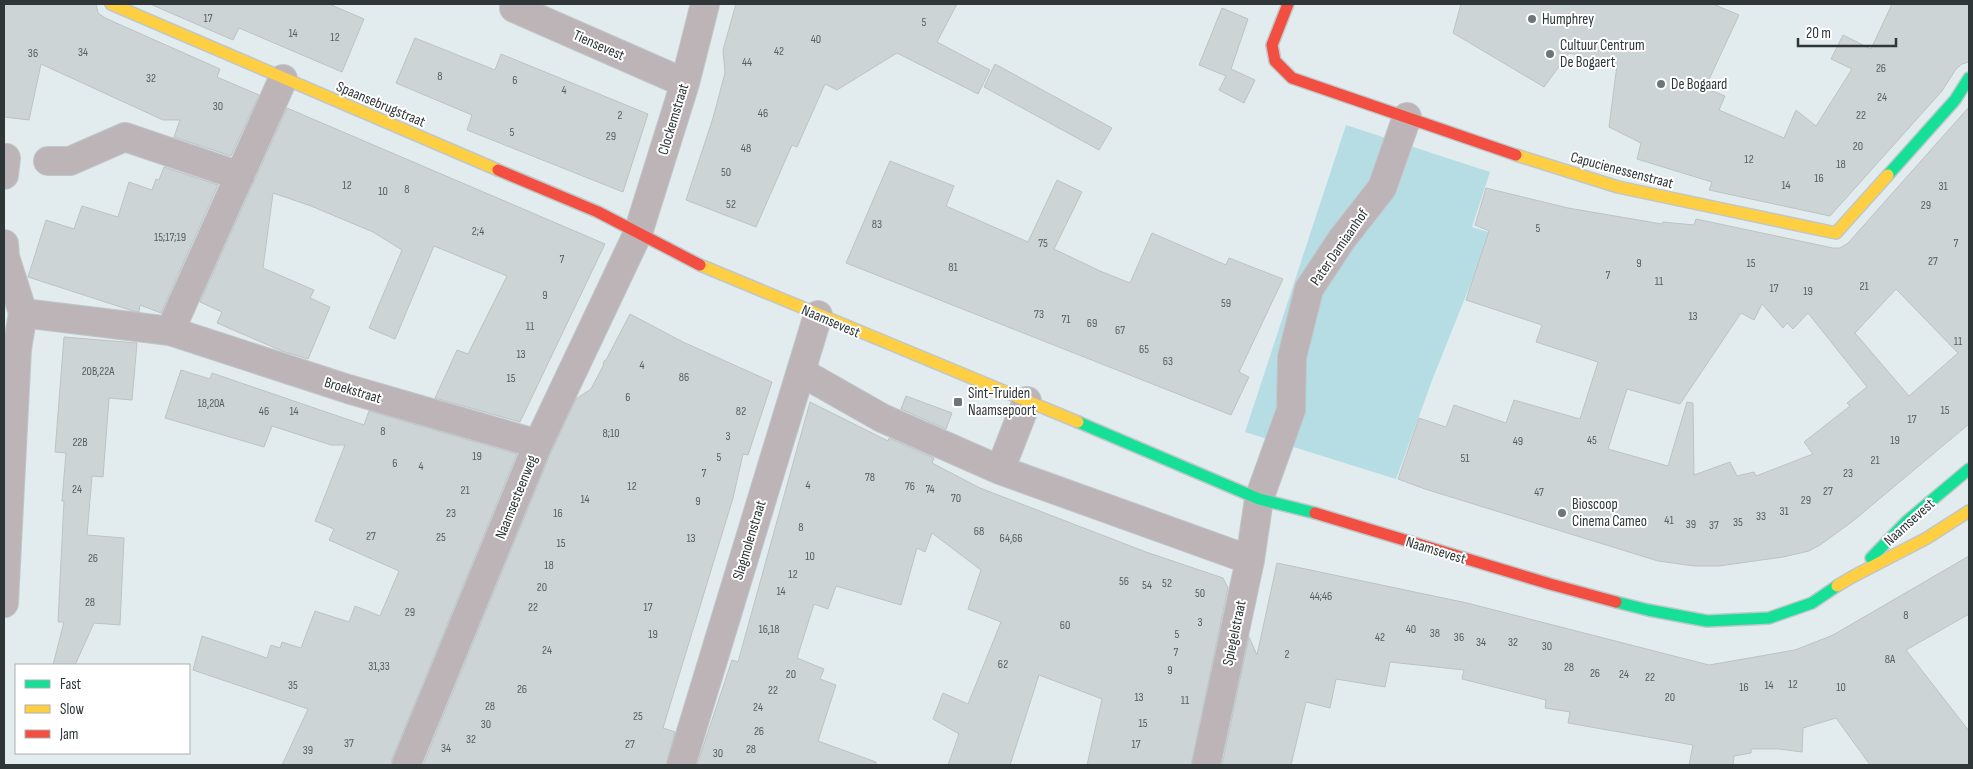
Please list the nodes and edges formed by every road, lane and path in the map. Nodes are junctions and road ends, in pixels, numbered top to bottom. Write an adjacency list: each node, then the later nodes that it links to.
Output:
1 (111, 4): 6 (street, Spaansebrugstraat)
2 (705, 4): 7 (street, Clockemstraat)
3 (1288, 4): 8 (street, Capucienessenstraat)
4 (514, 8): 7 (street, Tiensevest)
5 (1969, 78): 8 (street, Capucienessenstraat)
6 (283, 79): 10 (street); 11 (street, Spaansebrugstraat)
7 (684, 83): 11 (street, Clockemstraat)
8 (1407, 116): 21 (street, Pater Damiaanhof)
9 (48, 160): 10 (street)
10 (240, 176): 15 (street)
11 (638, 233): 14 (street, Naamsevest); 18 (street, Naamsesteenweg)
12 (4, 244): 13 (street)
13 (23, 313): 15 (street, Broekstraat); 25 (street)
14 (818, 315): 16 (street, Slagmolenstraat); 17 (street, Naamsevest)
15 (170, 331): 18 (street, Broekstraat)
16 (801, 372): 20 (street); 27 (street, Slagmolenstraat)
17 (1027, 401): 20 (street); 21 (street, Naamsevest)
18 (538, 444): 26 (street, Naamsesteenweg)
19 (1969, 469): 24 (street, Naamsevest)
20 (1000, 470): 23 (street)
21 (1259, 500): 23 (street, Spiegelstraat); 24 (street, Naamsevest)
22 (1969, 511): 24 (street, Naamsevest)
23 (1250, 560): 28 (street, Spiegelstraat)
24 (1852, 577)
25 (4, 603)
26 (406, 765)
27 (681, 765)
28 (1206, 765)

